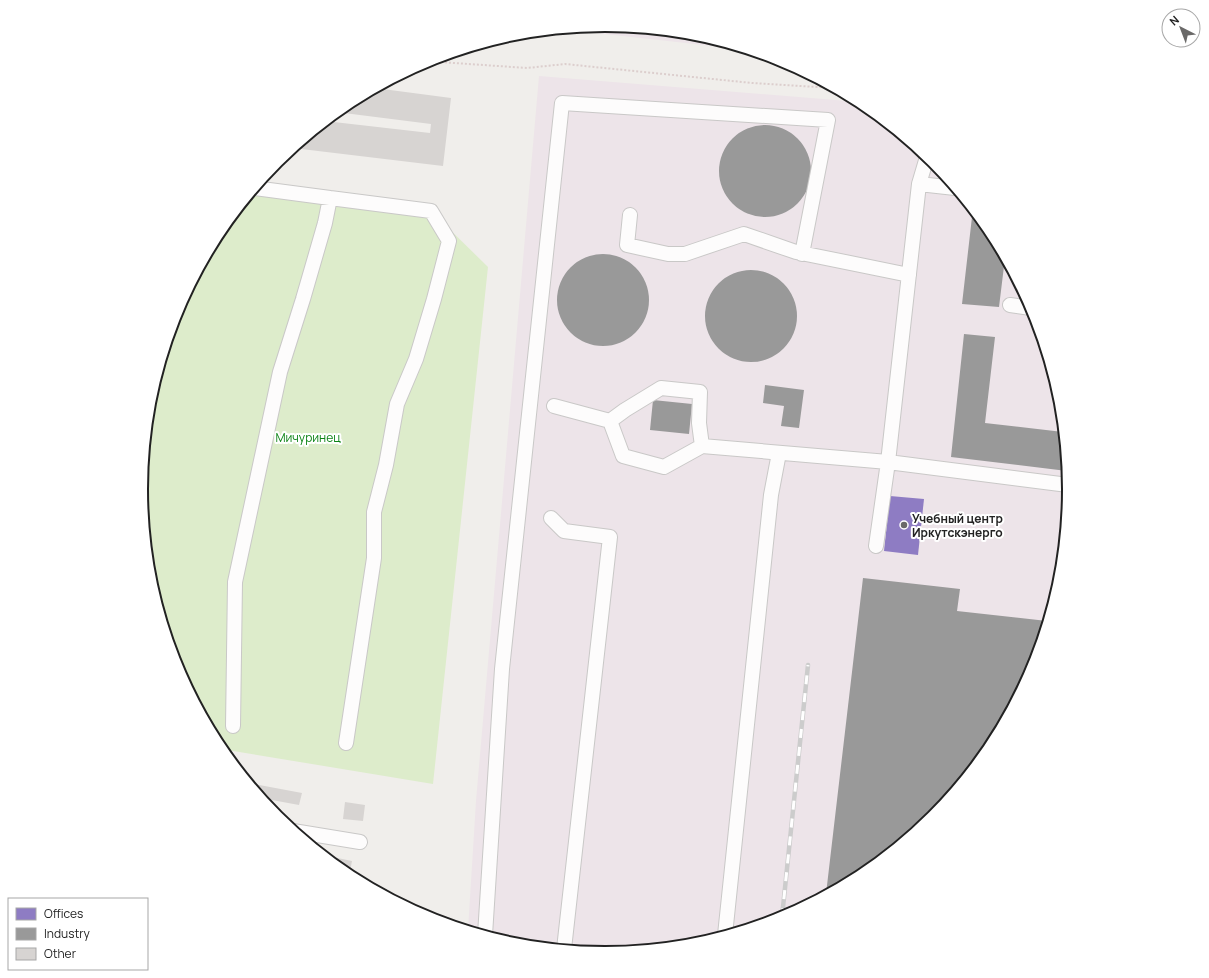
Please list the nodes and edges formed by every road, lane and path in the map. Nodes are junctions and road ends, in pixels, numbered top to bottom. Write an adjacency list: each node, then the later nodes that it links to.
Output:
1 (440, 63): 2 (path)
2 (822, 87)
3 (925, 163): 4 (lane)
4 (919, 184): 5 (lane); 10 (lane)
5 (947, 187)
6 (260, 189): 7 (lane)
7 (330, 198): 21 (lane); 22 (lane)
8 (630, 215): 9 (lane)
9 (802, 254): 10 (lane); 26 (lane)
10 (909, 275): 17 (lane)
11 (1010, 305): 12 (lane)
12 (1024, 307)
13 (554, 406): 14 (lane)
14 (610, 421): 15 (lane); 15 (lane)
15 (702, 446): 16 (lane)
16 (778, 453): 17 (lane); 25 (lane)
17 (888, 462): 18 (lane); 20 (lane)
18 (1062, 484)
19 (551, 518): 27 (lane)
20 (876, 546)
21 (233, 726)
22 (346, 743)
23 (302, 832): 24 (lane)
24 (360, 842)
25 (726, 929)
26 (485, 930)
27 (565, 944)

